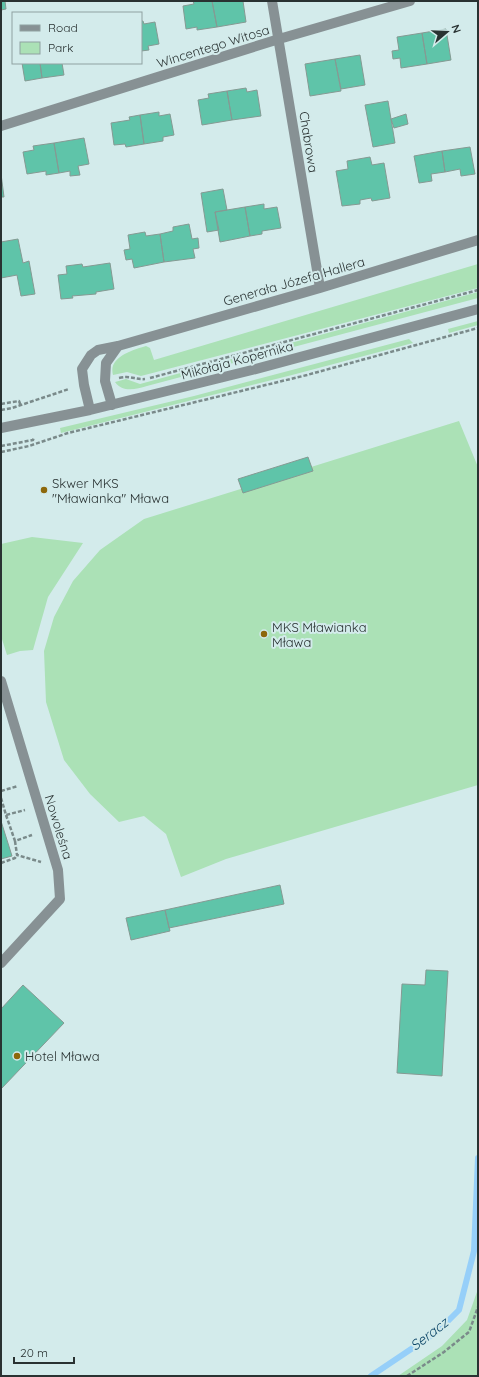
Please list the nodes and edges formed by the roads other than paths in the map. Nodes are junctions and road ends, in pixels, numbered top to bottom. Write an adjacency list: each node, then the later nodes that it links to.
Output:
1 (272, 1): 3 (street, Chabrowa)
2 (410, 1): 3 (street, Wincentego Witosa)
3 (279, 39): 4 (street, Wincentego Witosa); 6 (street, Chabrowa)
4 (1, 126)
5 (478, 240): 6 (street, Generała Józefa Hallera)
6 (320, 288): 8 (street, Generała Józefa Hallera)
7 (478, 309): 9 (street, Mikołaja Kopernika)
8 (118, 346): 9 (street); 10 (street, Generała Józefa Hallera)
9 (112, 405): 10 (street, Mikołaja Kopernika)
10 (90, 410): 11 (street, Mikołaja Kopernika)
11 (1, 428)
12 (1, 681): 13 (street, Nowoleśna)
13 (1, 962)

